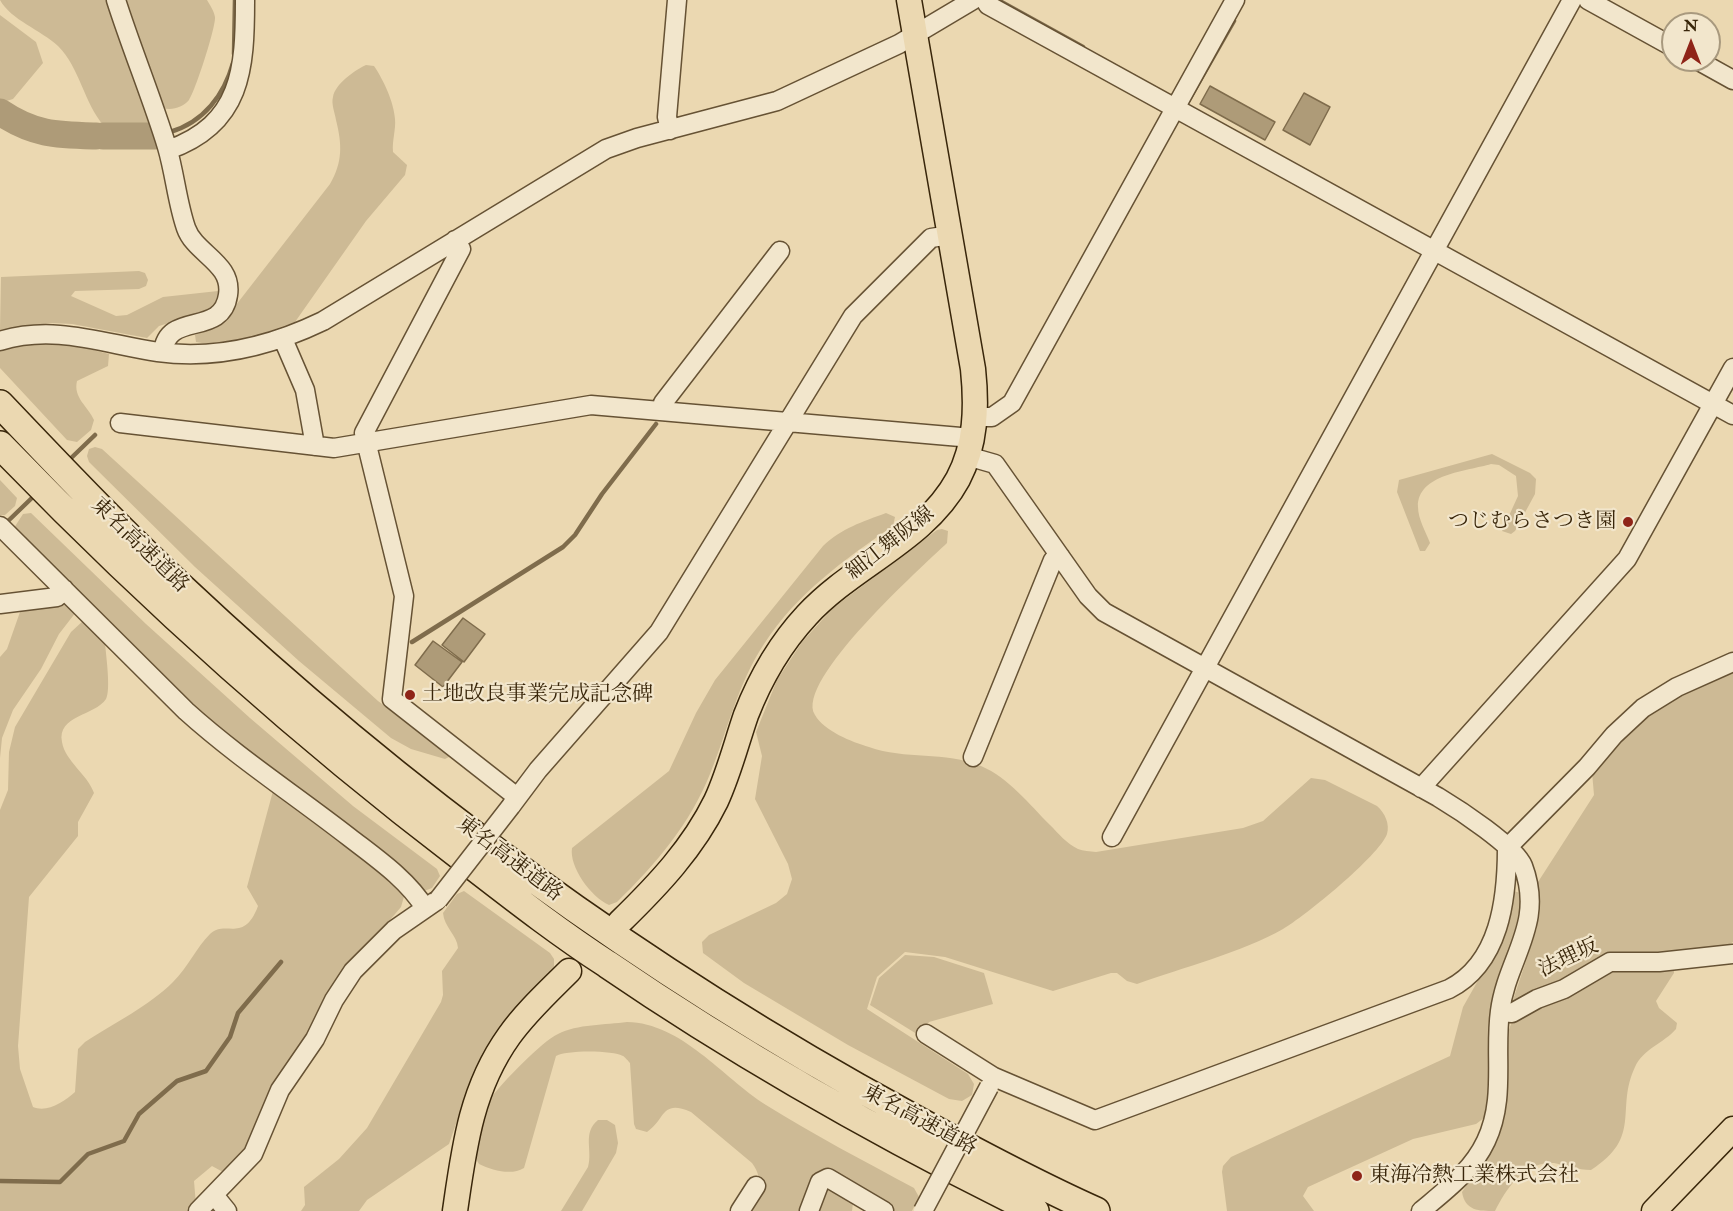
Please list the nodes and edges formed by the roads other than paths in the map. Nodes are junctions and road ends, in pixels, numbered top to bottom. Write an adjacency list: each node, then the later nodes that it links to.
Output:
1 (116, 0): 16 (street)
2 (245, 0): 16 (street)
3 (677, 0): 15 (street)
4 (909, 0): 10 (main road, 細江舞阪線)
5 (973, 0): 10 (street)
6 (985, 0): 14 (street)
7 (1235, 0): 14 (street)
8 (1572, 0): 19 (street)
9 (1588, 0): 11 (street)
10 (916, 35): 15 (street); 17 (main road, 細江舞阪線)
11 (1661, 40)
12 (1719, 72): 13 (street)
13 (1733, 80)
14 (1175, 108): 19 (street); 31 (street)
15 (670, 130): 18 (street)
16 (168, 150): 23 (street)
17 (950, 235): 29 (street); 31 (main road, 細江舞阪線)
18 (455, 240): 21 (street); 32 (street)
19 (1434, 250): 26 (street); 40 (street)
20 (780, 251): 27 (street)
21 (283, 339): 23 (street); 34 (street)
22 (0, 341): 23 (street)
23 (164, 352)
24 (1733, 368): 26 (street)
25 (0, 404): 64 (highway, 東名高速道路)
26 (1713, 404): 28 (street); 42 (street)
27 (663, 411): 29 (street); 32 (street)
28 (1733, 415)
29 (788, 421): 31 (street); 43 (street)
30 (120, 423): 34 (street)
31 (972, 437): 36 (street); 47 (main road, 細江舞阪線)
32 (366, 442): 34 (street); 43 (street)
33 (0, 445): 63 (highway, 東名高速道路)
34 (315, 446)
35 (0, 526): 37 (street)
36 (1060, 556): 40 (street); 41 (street)
37 (64, 589): 38 (street); 46 (street)
38 (0, 604)
39 (1733, 662): 45 (street)
40 (1204, 669): 42 (street); 44 (street)
41 (973, 757)
42 (1421, 788): 45 (street)
43 (514, 801): 46 (street, bridge)
44 (1112, 837)
45 (1507, 848): 50 (street); 52 (street)
46 (432, 904): 55 (street)
47 (620, 921)
48 (1733, 954): 50 (street, 法理坂)
49 (569, 971): 58 (main road)
50 (1500, 1012): 65 (street)
51 (926, 1034): 52 (street)
52 (991, 1082): 62 (street, bridge)
53 (1733, 1129): 66 (main road)
54 (756, 1186): 59 (street)
55 (214, 1195): 56 (street); 57 (street)
56 (198, 1211)
57 (227, 1211)
58 (455, 1211)
59 (740, 1211)
60 (809, 1211): 61 (street)
61 (884, 1211)
62 (923, 1211)
63 (1035, 1211)
64 (1096, 1211)
65 (1421, 1211)
66 (1654, 1211)

